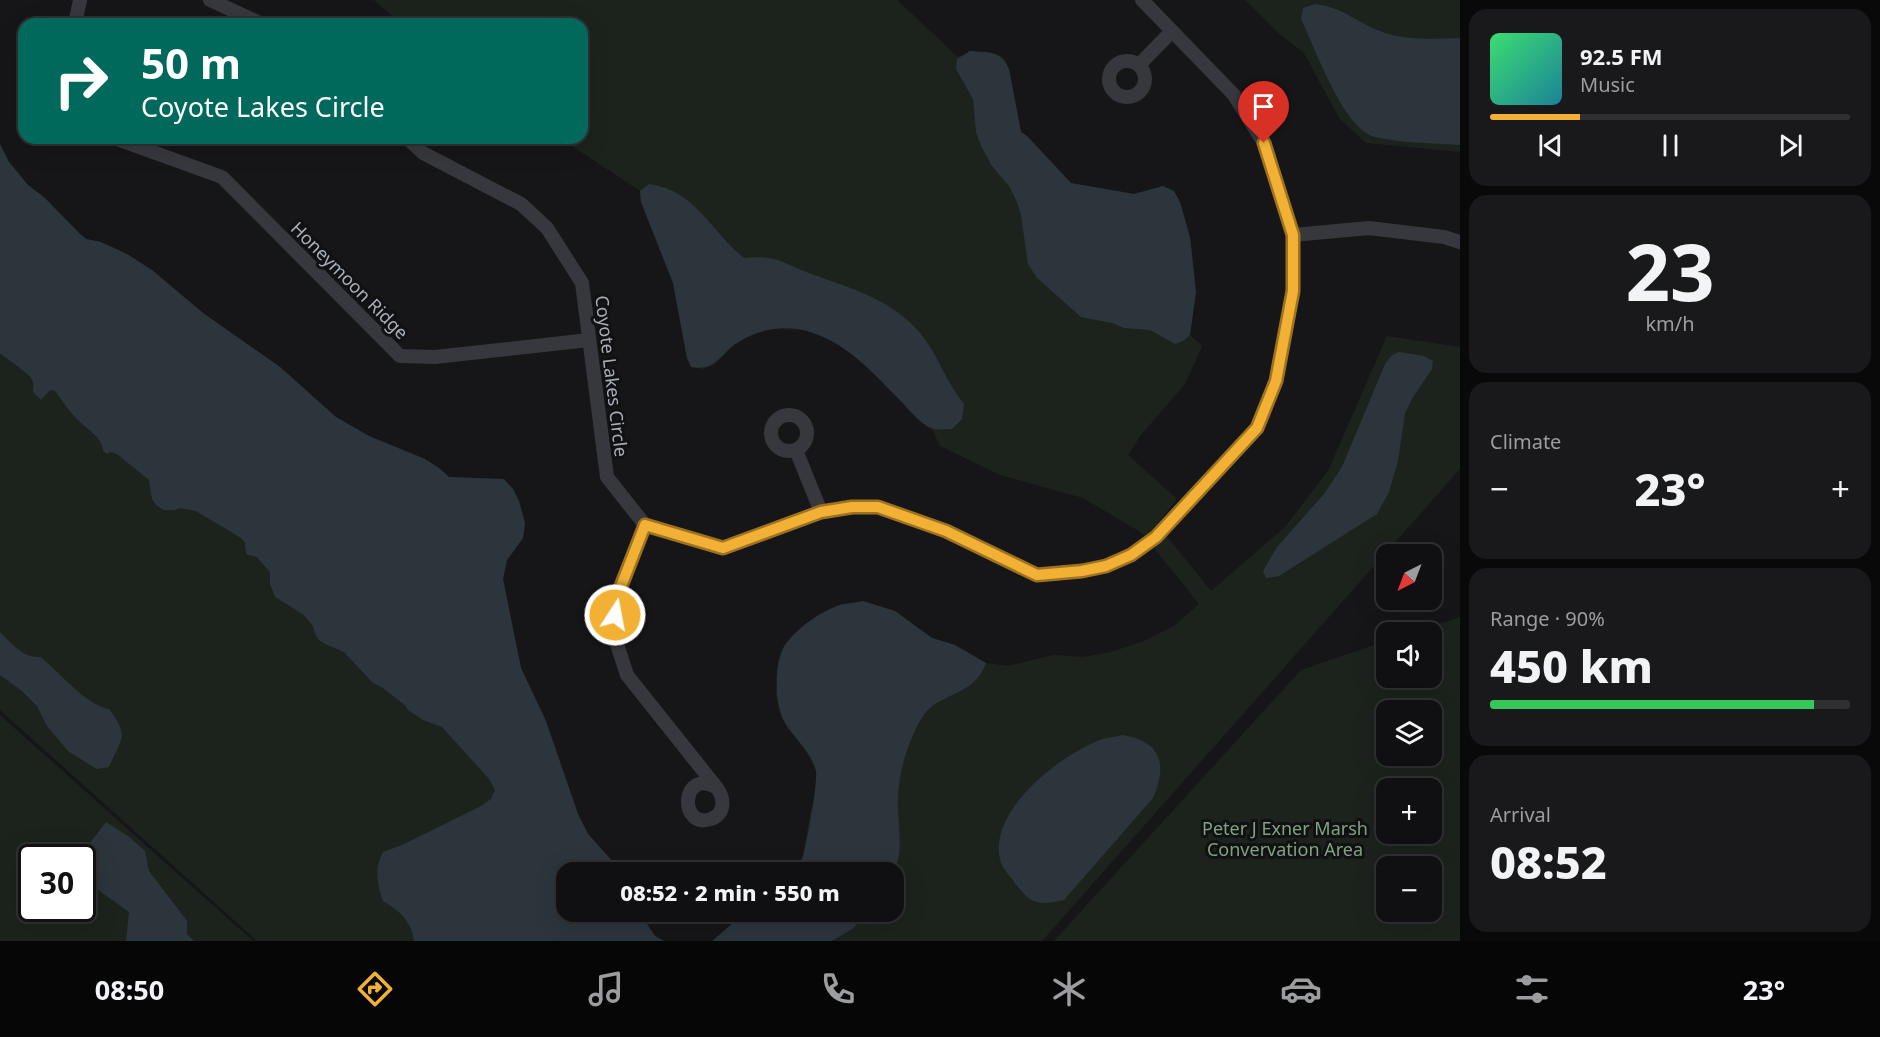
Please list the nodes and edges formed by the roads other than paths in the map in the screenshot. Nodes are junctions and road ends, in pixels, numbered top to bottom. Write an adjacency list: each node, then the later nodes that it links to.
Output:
1 (80, 0): 4 (street)
2 (210, 0): 5 (street)
3 (1142, 0): 6 (street)
4 (76, 18)
5 (249, 18)
6 (1172, 31): 7 (street); 10 (street)
7 (1139, 65)
8 (131, 144): 12 (street, Honeymoon Ridge)
9 (413, 144): 12 (street, Coyote Lakes Circle)
10 (1293, 235): 11 (street); 14 (street)
11 (1460, 242)
12 (589, 340): 15 (street, Coyote Lakes Circle)
13 (796, 450): 14 (street)
14 (821, 512): 15 (street)
15 (645, 525): 16 (street)
16 (717, 788)

